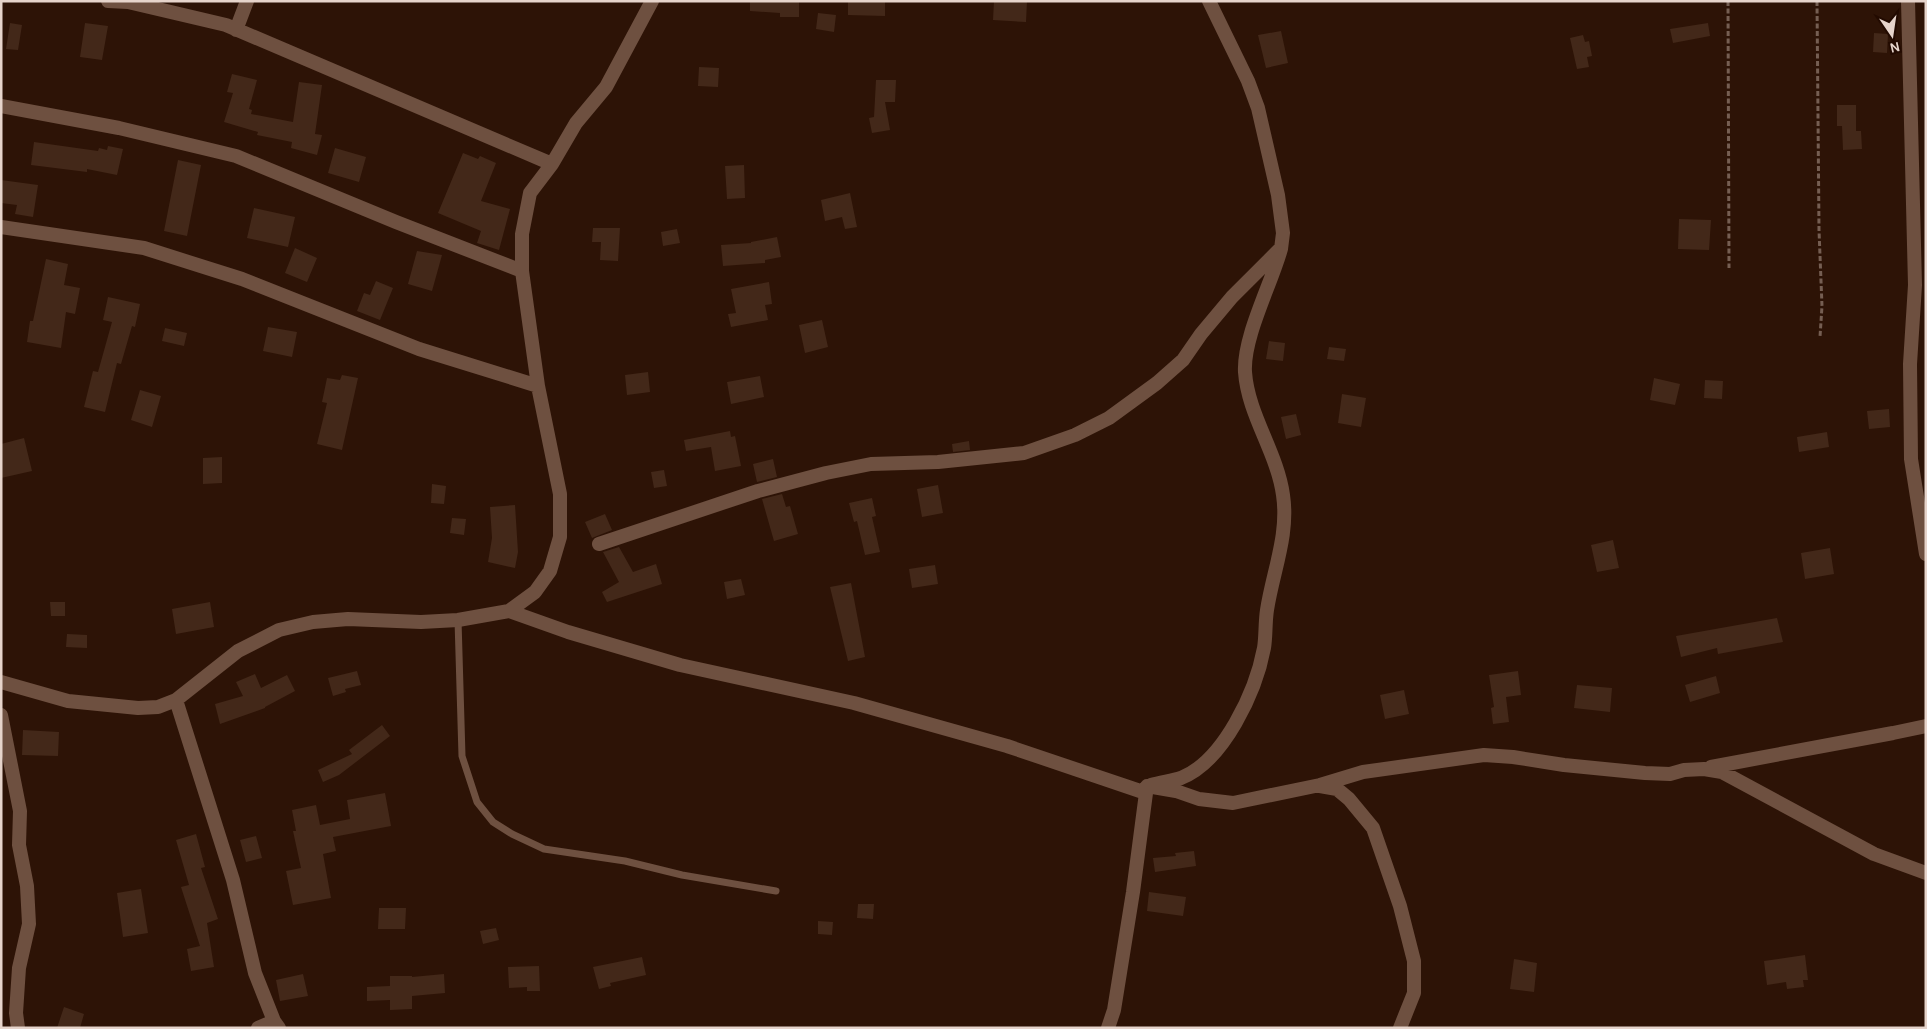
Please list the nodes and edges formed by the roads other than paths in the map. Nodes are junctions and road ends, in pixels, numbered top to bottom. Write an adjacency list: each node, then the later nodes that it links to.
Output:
1 (108, 1): 6 (street)
2 (248, 1): 7 (street)
3 (652, 1): 9 (street)
4 (1209, 1): 11 (street)
5 (1908, 1): 15 (street)
6 (128, 2): 7 (street)
7 (236, 30): 9 (street)
8 (1, 106): 12 (street)
9 (552, 164): 12 (street)
10 (1, 227): 13 (street)
11 (1281, 249): 14 (street); 24 (street)
12 (522, 271): 13 (street)
13 (538, 386): 16 (street)
14 (599, 544)
15 (1926, 554)
16 (509, 611): 17 (street); 24 (street)
17 (458, 620): 19 (street); 26 (lane)
18 (1, 682): 19 (street)
19 (176, 700): 27 (street)
20 (1, 715): 28 (street)
21 (1926, 726): 22 (street)
22 (1704, 769): 23 (street); 25 (street)
23 (1320, 785): 24 (street); 31 (street)
24 (1146, 789): 30 (street)
25 (1926, 873)
26 (776, 891)
27 (276, 1024): 29 (street)
28 (18, 1028)
29 (258, 1028)
30 (1108, 1028)
31 (1400, 1028)

